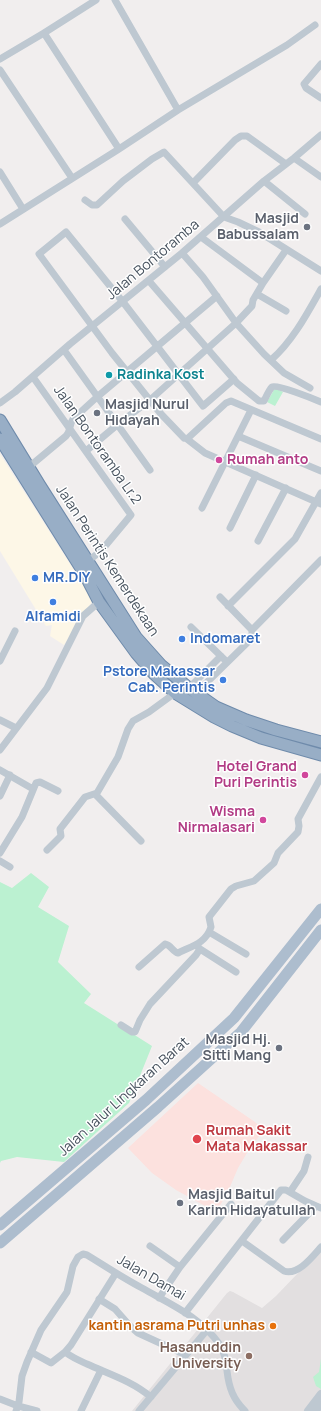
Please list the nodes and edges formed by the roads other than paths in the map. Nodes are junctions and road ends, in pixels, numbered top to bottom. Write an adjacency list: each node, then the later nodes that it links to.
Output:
1 (96, 0): 4 (street)
2 (115, 0): 9 (street)
3 (315, 25): 9 (street)
4 (44, 33): 5 (street); 11 (street)
5 (0, 59)
6 (321, 64): 8 (street)
7 (0, 70): 16 (street)
8 (321, 98)
9 (178, 110): 11 (street)
10 (321, 135): 12 (street, Jalan Bontoramba)
11 (119, 149): 16 (street)
12 (294, 158): 13 (street, Jalan Bontoramba); 15 (street)
13 (286, 164): 17 (street, Jalan Bontoramba); 18 (street)
14 (0, 172): 20 (street)
15 (321, 176)
16 (72, 178): 20 (street)
17 (264, 182): 21 (street); 22 (street, Jalan Bontoramba)
18 (193, 183): 19 (street); 22 (street)
19 (85, 200)
20 (23, 209): 24 (street)
21 (305, 214)
22 (224, 217): 25 (street, Jalan Bontoramba); 26 (street)
23 (125, 219): 28 (street)
24 (0, 224)
25 (201, 237): 27 (street, Jalan Bontoramba); 31 (street)
26 (286, 250): 29 (street); 31 (street)
27 (182, 253): 28 (street, Jalan Bontoramba); 34 (street)
28 (165, 267): 30 (street, Jalan Bontoramba)
29 (321, 271)
30 (149, 281): 35 (street, Jalan Bontoramba); 37 (street)
31 (263, 283): 33 (street)
32 (321, 289): 43 (street)
33 (257, 294): 36 (street); 38 (street)
34 (217, 296): 37 (street); 38 (street)
35 (123, 302): 39 (street, Jalan Bontoramba); 39 (street); 40 (street)
36 (286, 311)
37 (185, 323): 40 (street); 41 (street)
38 (236, 323): 41 (street); 43 (street)
39 (93, 327): 42 (street, Jalan Bontoramba); 44 (street)
40 (157, 346): 44 (street); 45 (street)
41 (207, 349): 45 (street); 47 (street)
42 (64, 350): 46 (street, Jalan Bontoramba); 49 (street)
43 (271, 360): 48 (street)
44 (127, 372): 49 (street); 50 (street)
45 (179, 374): 47 (street); 50 (street)
46 (33, 377): 52 (street, Jalan Bontoramba); 56 (street, Jalan Bontoramba Lr.2)
47 (234, 379): 51 (street)
48 (310, 388)
49 (97, 397): 55 (street); 56 (street)
50 (150, 400): 55 (street); 59 (street)
51 (321, 402)
52 (0, 404)
53 (251, 410): 57 (street); 60 (street); 62 (street)
54 (0, 420): 63 (highway, Jalan Perintis Kemerdekaan)
55 (117, 424): 61 (street); 64 (street)
56 (70, 428): 61 (street, Jalan Bontoramba Lr.2); 63 (street)
57 (238, 436): 62 (street); 65 (street)
58 (0, 438): 67 (highway, Jalan Perintis Kemerdekaan)
59 (184, 438)
60 (321, 439)
61 (86, 451): 75 (street, Jalan Bontoramba Lr.2)
62 (225, 462): 66 (street); 71 (street)
63 (29, 467): 67 (highway, Jalan Perintis Kemerdekaan)
64 (150, 470)
65 (321, 471)
66 (256, 475): 68 (street); 72 (street)
67 (35, 486): 75 (highway, Jalan Perintis Kemerdekaan); 77 (highway, Jalan Perintis Kemerdekaan)
68 (286, 488): 70 (street); 73 (street)
69 (321, 493): 70 (street)
70 (319, 503): 78 (street)
71 (202, 508)
72 (230, 528)
73 (258, 541)
74 (321, 560): 80 (street)
75 (88, 561): 85 (highway, Jalan Perintis Kemerdekaan)
76 (220, 597): 78 (street)
77 (99, 602): 86 (highway, Jalan Perintis Kemerdekaan); 88 (street)
78 (228, 606): 80 (street)
79 (191, 627): 82 (street)
80 (252, 630): 84 (street)
81 (15, 631): 83 (street)
82 (221, 656): 84 (street); 85 (street)
83 (0, 661)
84 (228, 662): 85 (street)
85 (192, 691): 89 (highway, Jalan Perintis Kemerdekaan)
86 (175, 692): 91 (highway, Jalan Perintis Kemerdekaan); 97 (street)
87 (0, 720): 88 (street)
88 (16, 728): 90 (street)
89 (321, 742)
90 (0, 750)
91 (321, 755)
92 (0, 770): 93 (street)
93 (10, 775): 95 (street); 98 (street)
94 (321, 777): 106 (street)
95 (33, 789): 96 (street); 101 (street)
96 (58, 791)
97 (95, 794): 99 (street); 100 (street)
98 (0, 796)
99 (141, 841)
100 (47, 850)
101 (0, 853)
102 (0, 861): 103 (street)
103 (10, 867)
104 (321, 909): 116 (main road, Jalan Jalur Lingkaran Barat)
105 (321, 930): 117 (main road, Jalan Jalur Lingkaran Barat)
106 (209, 932): 107 (street); 108 (street)
107 (198, 947): 109 (street); 110 (street); 111 (street)
108 (246, 954)
109 (139, 967)
110 (236, 972)
111 (121, 1025)
112 (308, 1157): 113 (street)
113 (287, 1191): 115 (street); 119 (street)
114 (232, 1204): 123 (street)
115 (319, 1207): 118 (street)
116 (2, 1224): 117 (main road)
117 (12, 1233): 120 (main road, Jalan Jalur Lingkaran Barat)
118 (283, 1240)
119 (242, 1241): 122 (street); 127 (street)
120 (0, 1243)
121 (150, 1246): 123 (street)
122 (321, 1247)
123 (180, 1267): 125 (street)
124 (116, 1273): 125 (street, Jalan Damai); 126 (street); 129 (street, Jalan Damai)
125 (159, 1298): 127 (street, Jalan Damai)
126 (99, 1299): 130 (street); 131 (street)
127 (185, 1313): 128 (street, Jalan Damai)
128 (204, 1326): 131 (street); 141 (street, Jalan Damai)
129 (31, 1352): 130 (street); 137 (street)
130 (65, 1352): 132 (street)
131 (186, 1355): 134 (street)
132 (101, 1370): 134 (street); 139 (street)
133 (321, 1394): 142 (street)
134 (151, 1397): 140 (street)
135 (0, 1399): 137 (street)
136 (321, 1404): 143 (street)
137 (17, 1409): 138 (street)
138 (37, 1411)
139 (81, 1411)
140 (139, 1411)
141 (245, 1411)
142 (308, 1411)
143 (315, 1411)

